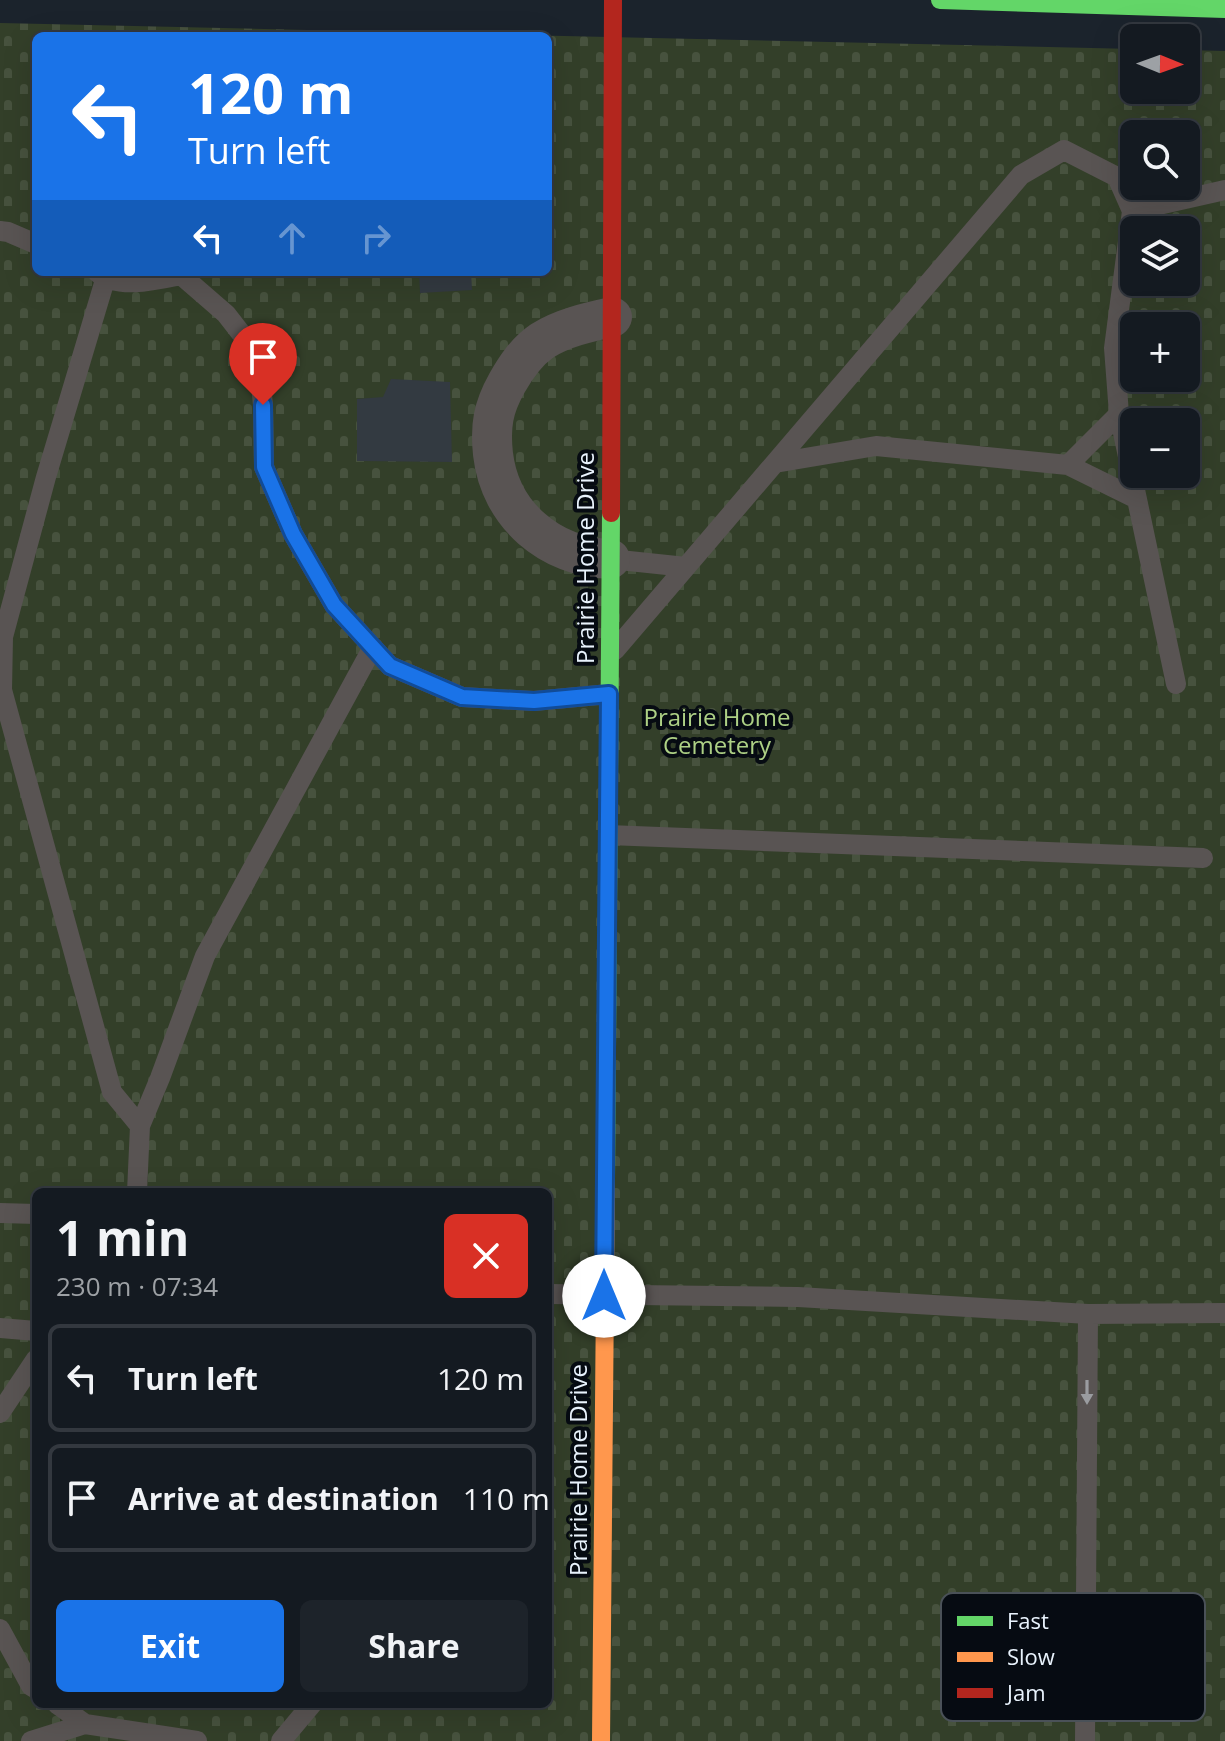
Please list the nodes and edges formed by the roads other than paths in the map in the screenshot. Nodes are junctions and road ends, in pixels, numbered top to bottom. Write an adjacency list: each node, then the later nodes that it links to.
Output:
1 (613, 0): 13 (street, Prairie Home Drive)
2 (940, 0): 3 (street)
3 (954, 0): 4 (street)
4 (1112, 3): 5 (street)
5 (1225, 9)
6 (1225, 190): 7 (lane)
7 (1132, 211): 14 (lane); 15 (lane)
8 (0, 231): 9 (lane)
9 (32, 242)
10 (101, 276): 11 (lane); 23 (lane)
11 (176, 276)
12 (182, 276): 20 (lane)
13 (612, 317): 18 (street, Prairie Home Drive); 18 (street)
14 (1119, 414): 16 (lane); 17 (lane)
15 (775, 463): 16 (lane); 19 (lane)
16 (1068, 465): 17 (lane)
17 (1137, 499): 22 (lane)
18 (610, 559): 19 (lane); 21 (street, Prairie Home Drive)
19 (686, 567): 21 (lane)
20 (373, 647): 24 (lane); 27 (lane)
21 (610, 656): 24 (street, Prairie Home Drive)
22 (1176, 684)
23 (1, 688): 27 (lane)
24 (609, 694): 25 (street, Prairie Home Drive)
25 (608, 835): 26 (lane); 32 (street, Prairie Home Drive)
26 (1203, 858)
27 (140, 1126): 28 (lane)
28 (137, 1188)
29 (0, 1213): 30 (lane)
30 (32, 1214)
31 (552, 1294): 32 (lane)
32 (604, 1296): 34 (lane); 49 (street, Prairie Home Drive)
33 (1225, 1313): 34 (lane)
34 (1088, 1314): 39 (lane, one-way to 39)
35 (0, 1328): 36 (lane)
36 (32, 1331)
37 (32, 1365): 38 (lane)
38 (0, 1413)
39 (1086, 1593)
40 (0, 1629): 41 (lane)
41 (32, 1687)
42 (63, 1708): 45 (lane)
43 (309, 1708): 48 (lane)
44 (1085, 1721): 50 (lane, one-way to 50)
45 (85, 1724): 46 (lane); 47 (lane)
46 (31, 1741)
47 (197, 1741)
48 (281, 1741)
49 (601, 1741)
50 (1085, 1741)

